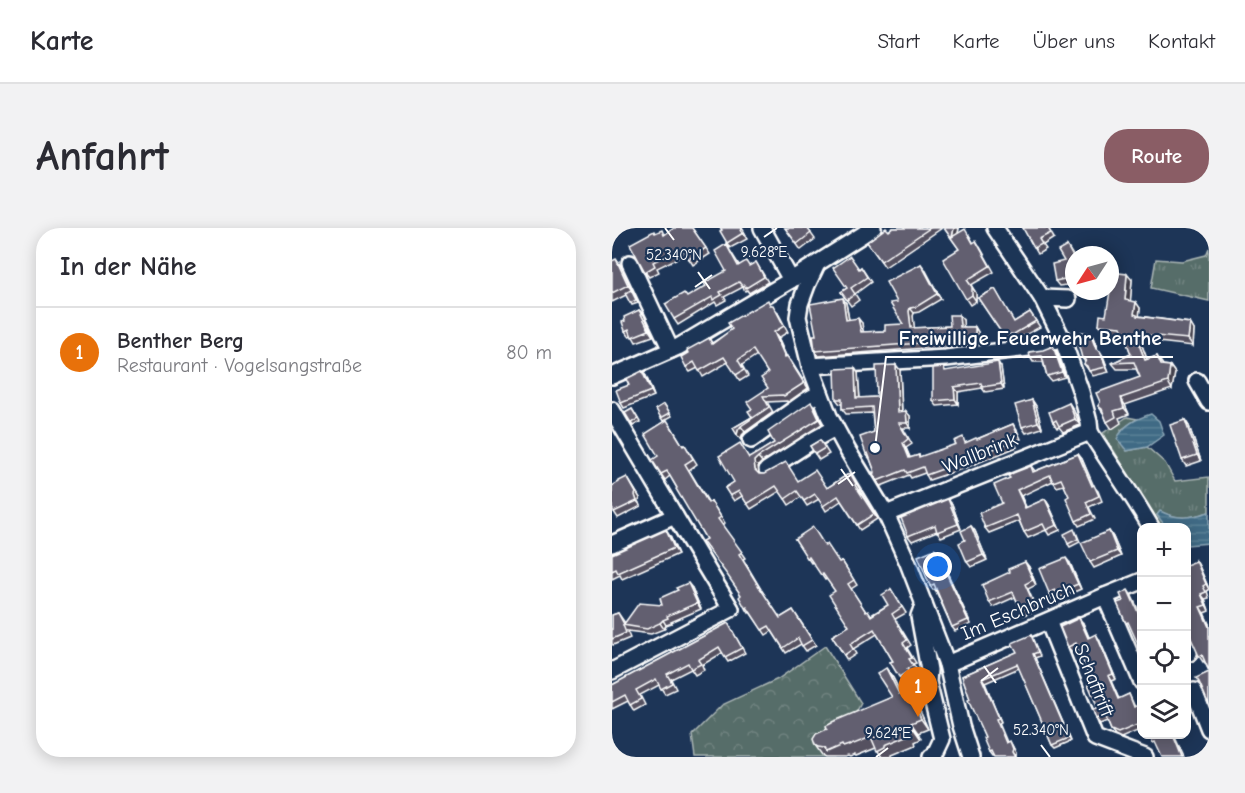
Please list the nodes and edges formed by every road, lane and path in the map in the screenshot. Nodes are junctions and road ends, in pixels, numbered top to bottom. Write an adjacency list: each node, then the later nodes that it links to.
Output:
1 (762, 228): 6 (street)
2 (873, 228): 5 (street)
3 (995, 228): 7 (street)
4 (630, 263): 11 (street)
5 (817, 264): 6 (street); 9 (street)
6 (789, 282): 9 (street); 11 (street)
7 (1042, 298): 8 (street); 10 (street)
8 (1065, 299)
9 (798, 317): 12 (street)
10 (1062, 338): 12 (street); 19 (street)
11 (671, 350): 13 (street)
12 (810, 366): 15 (street)
13 (612, 376)
14 (1197, 381): 16 (street)
15 (820, 393): 18 (street); 20 (street)
16 (1209, 402)
17 (612, 410): 23 (street)
18 (835, 428): 21 (street); 22 (street)
19 (1090, 432): 22 (street, Wallbrink); 24 (street)
20 (751, 440)
21 (767, 470)
22 (886, 514): 28 (street)
23 (675, 516): 25 (street); 32 (street)
24 (1148, 523)
25 (612, 544)
26 (1137, 583): 27 (street, Im Eschbruch)
27 (1105, 596): 29 (street, Im Eschbruch); 31 (street, Im Eschbruch)
28 (924, 603): 30 (street); 36 (street)
29 (1048, 621): 30 (street, Im Eschbruch); 35 (street, Schaftrift)
30 (947, 664): 37 (street)
31 (1137, 670)
32 (612, 671)
33 (1194, 691): 34 (street)
34 (1209, 729)
35 (1140, 755)
36 (931, 757)
37 (971, 757)

